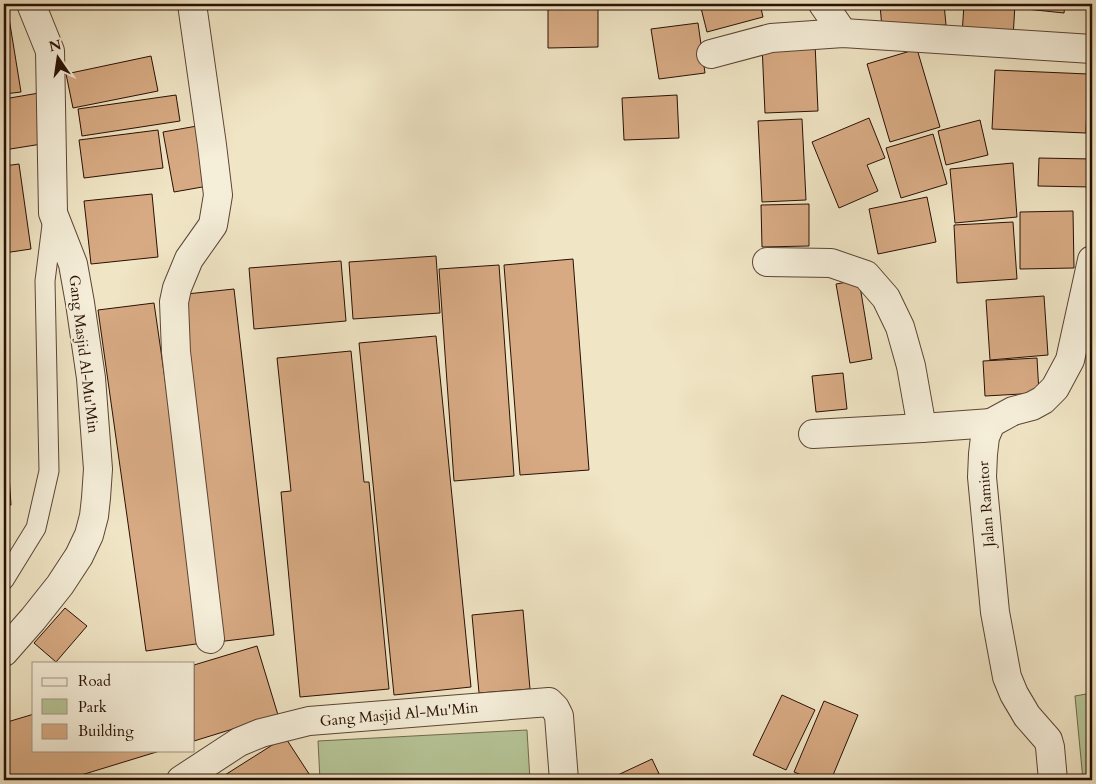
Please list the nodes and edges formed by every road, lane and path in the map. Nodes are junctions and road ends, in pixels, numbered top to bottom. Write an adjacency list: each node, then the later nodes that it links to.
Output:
1 (31, 4): 7 (street, Gang Masjid Al-Mu'Min)
2 (192, 4): 14 (street)
3 (823, 4): 4 (street)
4 (843, 33): 5 (street); 6 (street)
5 (1092, 49)
6 (711, 54)
7 (53, 213): 13 (lane); 15 (street, Gang Masjid Al-Mu'Min)
8 (1092, 260): 10 (street)
9 (767, 262): 11 (street)
10 (991, 423): 11 (street); 18 (street, Jalan Ramitor)
11 (922, 428): 12 (street)
12 (813, 434)
13 (4, 580)
14 (210, 639)
15 (4, 652)
16 (181, 780): 17 (street, Gang Masjid Al-Mu'Min)
17 (564, 780)
18 (1053, 780)

